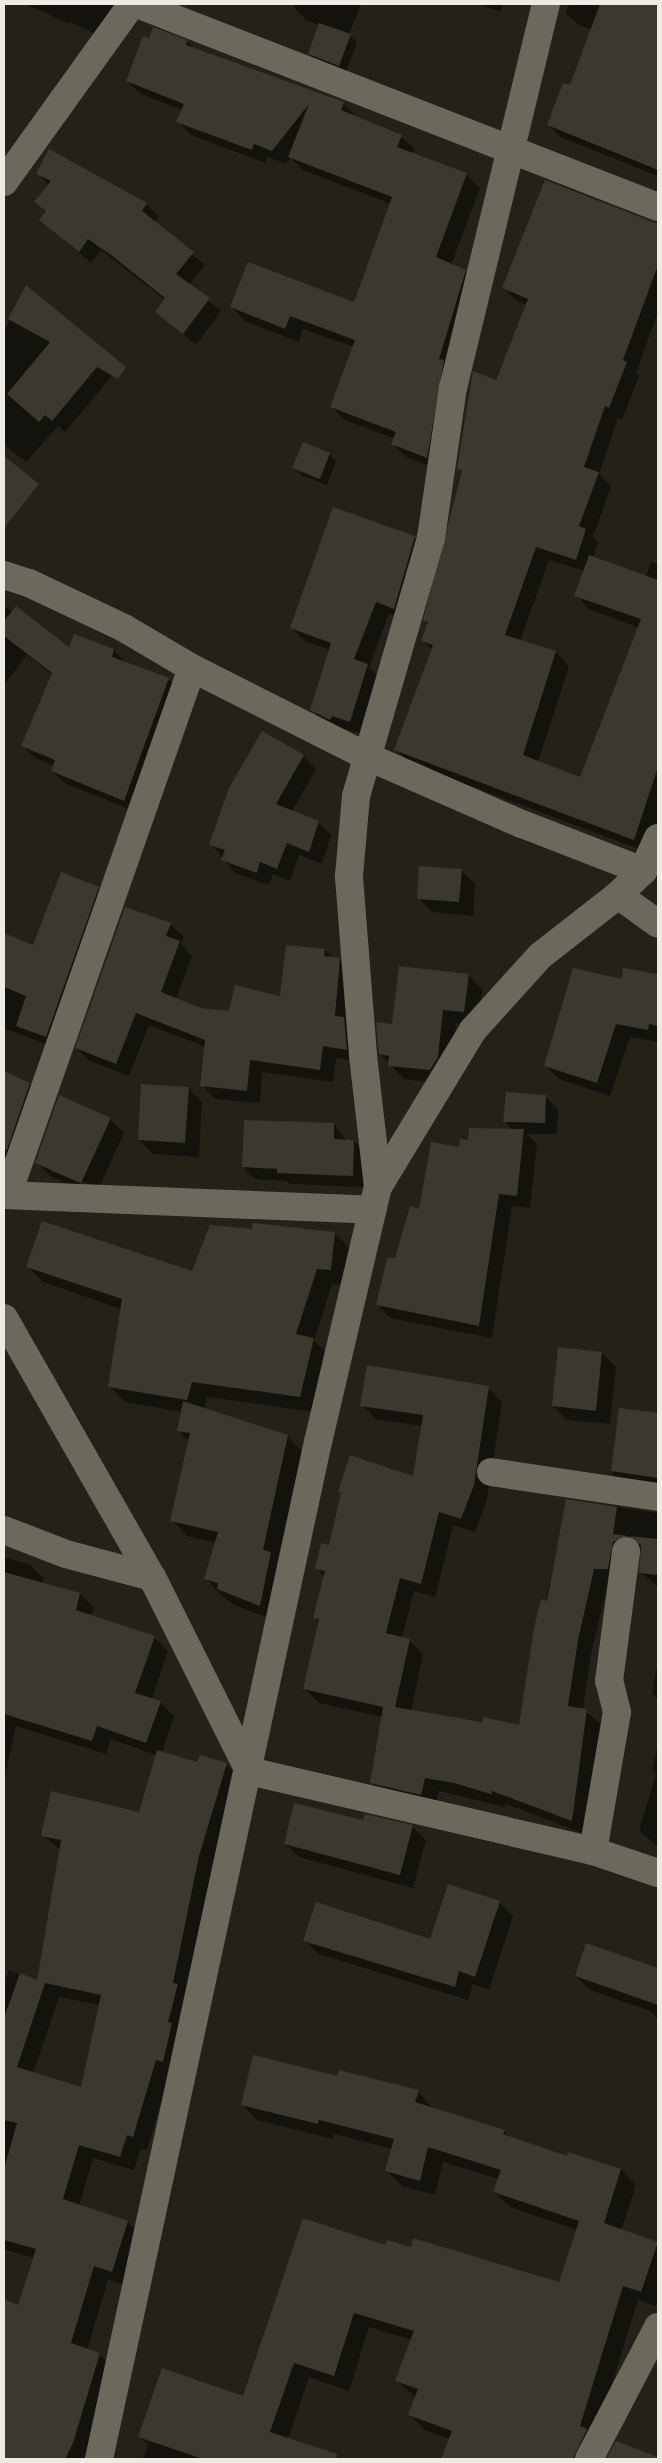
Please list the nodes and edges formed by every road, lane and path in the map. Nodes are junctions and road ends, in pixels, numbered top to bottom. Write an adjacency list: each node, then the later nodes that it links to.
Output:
1 (132, 4): 5 (street)
2 (137, 4): 4 (street)
3 (546, 4): 4 (street)
4 (510, 146): 6 (street); 9 (street)
5 (4, 182)
6 (658, 207)
7 (4, 575): 8 (street)
8 (192, 668): 9 (street); 14 (street)
9 (366, 756): 11 (street); 15 (street)
10 (658, 838): 11 (street)
11 (643, 871): 12 (street)
12 (618, 895): 13 (street); 15 (street)
13 (658, 924)
14 (6, 1194): 15 (street)
15 (376, 1198): 22 (street)
16 (4, 1318): 21 (street)
17 (492, 1472): 18 (street)
18 (658, 1497)
19 (4, 1530): 21 (street)
20 (626, 1552): 23 (street)
21 (152, 1577): 22 (street)
22 (249, 1771): 23 (street); 26 (street)
23 (593, 1851): 24 (street)
24 (658, 1873)
25 (658, 2326): 27 (street)
26 (99, 2459)
27 (589, 2459)

